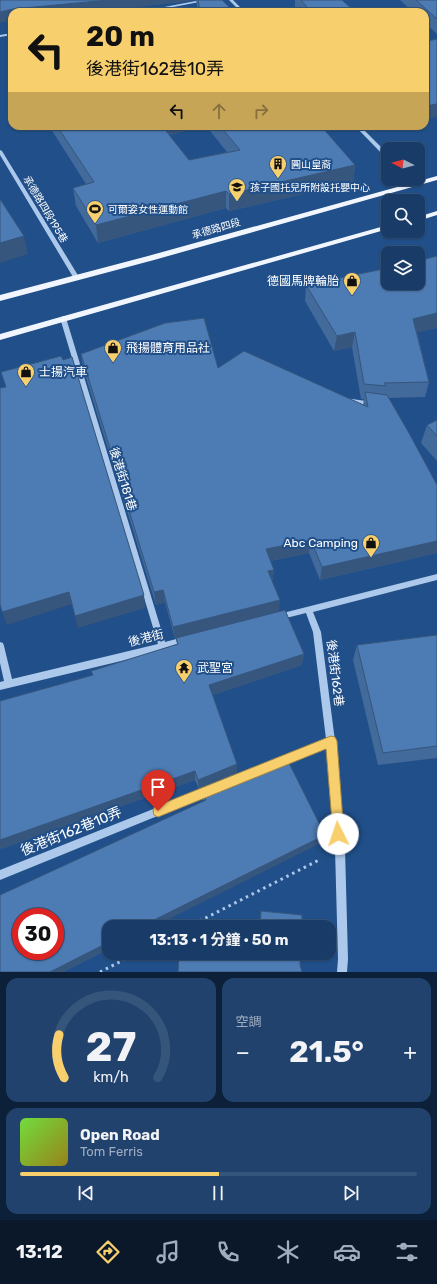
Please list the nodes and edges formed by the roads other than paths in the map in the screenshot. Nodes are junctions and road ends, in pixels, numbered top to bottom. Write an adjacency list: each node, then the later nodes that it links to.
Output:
1 (208, 0): 3 (street)
2 (231, 0): 4 (street)
3 (163, 8)
4 (239, 8)
5 (361, 130): 6 (street)
6 (381, 150)
7 (0, 151): 14 (street, 承德路四段195巷)
8 (437, 178): 9 (main road, 承德路四段)
9 (425, 179)
10 (395, 186): 14 (main road, 承德路四段)
11 (437, 213): 12 (main road)
12 (425, 216)
13 (381, 229): 16 (main road)
14 (76, 277): 15 (main road, 承德路四段)
15 (0, 298)
16 (63, 318): 17 (main road); 25 (street, 後港街181巷)
17 (0, 337)
18 (340, 399): 19 (street)
19 (379, 404)
20 (437, 576): 21 (street)
21 (308, 609): 22 (street); 28 (street, 後港街162巷)
22 (270, 619)
23 (193, 639): 25 (street, 後港街)
24 (0, 646): 26 (street)
25 (162, 647): 26 (street, 後港街)
26 (10, 683): 27 (street, 後港街)
27 (0, 686)
28 (331, 741): 29 (street, 後港街162巷10弄); 30 (street, 後港街162巷)
29 (0, 875)
30 (342, 972)

